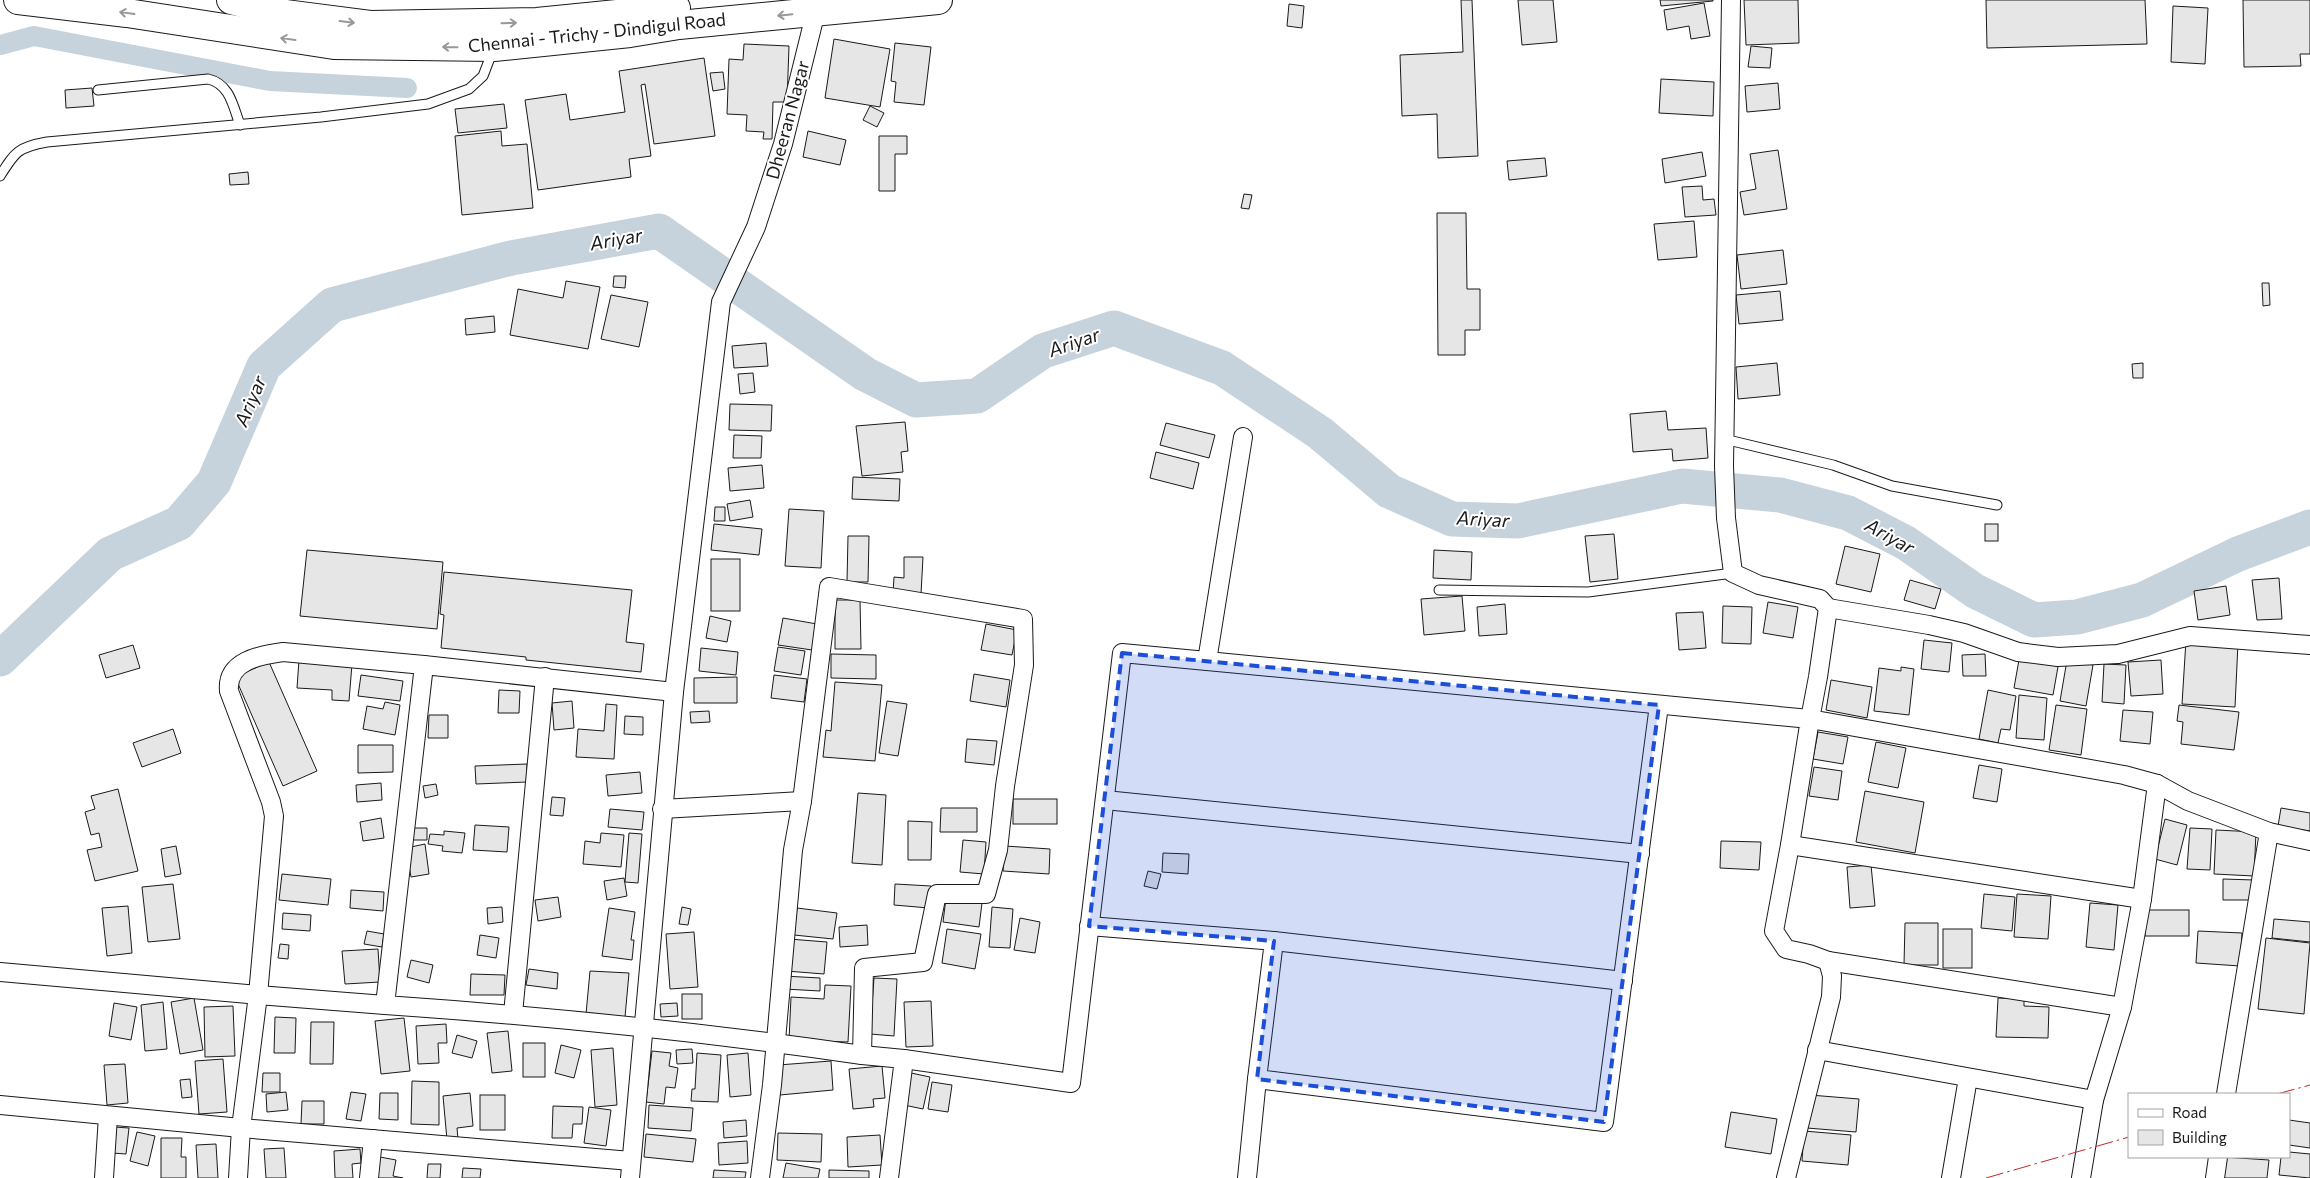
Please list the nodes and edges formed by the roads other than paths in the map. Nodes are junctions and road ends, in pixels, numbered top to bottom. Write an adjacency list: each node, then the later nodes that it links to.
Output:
1 (18, 0): 8 (highway, Chennai - Trichy - Dindigul Road, one-way to 1)
2 (231, 0): 7 (highway, Chennai - Trichy - Dindigul Road)
3 (748, 0): 7 (highway, Chennai - Trichy - Dindigul Road, one-way to 3)
4 (938, 0): 6 (highway, Chennai - Trichy - Dindigul Road)
5 (1731, 0): 13 (street)
6 (816, 6): 8 (highway, Chennai - Trichy - Dindigul Road, one-way to 8); 22 (street, Dheeran Nagar)
7 (285, 7)
8 (494, 47): 10 (lane)
9 (98, 90): 10 (lane)
10 (240, 125): 11 (lane)
11 (0, 176)
12 (1243, 437): 19 (street)
13 (1724, 439): 14 (lane); 15 (street)
14 (1996, 505)
15 (1733, 573): 16 (lane); 17 (street)
16 (1439, 590)
17 (1828, 608): 18 (street); 24 (street)
18 (2310, 646)
19 (1207, 661): 23 (street); 26 (street)
20 (424, 665): 21 (street); 39 (street); 40 (street)
21 (545, 677): 22 (street); 42 (street)
22 (674, 692): 28 (street, Dheeran Nagar)
23 (1659, 705): 24 (street); 32 (street)
24 (1810, 719): 25 (street); 31 (street)
25 (2157, 784): 29 (street); 33 (street)
26 (1105, 800): 32 (street); 34 (street)
27 (802, 801): 28 (street); 44 (street); 46 (street)
28 (662, 810): 43 (street, Dheeran Nagar)
29 (2270, 832): 30 (street); 50 (street)
30 (2310, 841)
31 (1790, 846): 33 (street); 36 (street)
32 (1640, 854): 38 (street)
33 (2142, 899): 41 (street)
34 (1089, 926): 35 (street); 47 (street)
35 (1274, 941): 38 (street); 49 (street)
36 (1828, 961): 41 (street); 45 (street)
37 (0, 972): 39 (street)
38 (1623, 981): 49 (street)
39 (258, 995): 40 (street); 54 (street)
40 (385, 1005): 42 (street)
41 (2122, 1007): 51 (street)
42 (513, 1014): 43 (street)
43 (644, 1029): 44 (street); 57 (street, Dheeran Nagar)
44 (775, 1042): 46 (street); 61 (street)
45 (1818, 1050): 48 (street); 64 (street)
46 (862, 1055): 47 (street)
47 (904, 1059): 62 (street)
48 (1968, 1078): 51 (street); 65 (street)
49 (1256, 1079): 63 (street)
50 (2226, 1093)
51 (2094, 1100): 66 (street)
52 (0, 1105): 53 (street)
53 (108, 1116): 54 (street); 58 (street)
54 (241, 1128): 55 (street); 59 (street)
55 (374, 1139): 57 (street); 60 (street)
56 (2218, 1158): 67 (street)
57 (630, 1169)
58 (104, 1178)
59 (238, 1178)
60 (369, 1178)
61 (760, 1178)
62 (889, 1178)
63 (1247, 1178)
64 (1786, 1178)
65 (1950, 1178)
66 (2080, 1178)
67 (2215, 1178)

